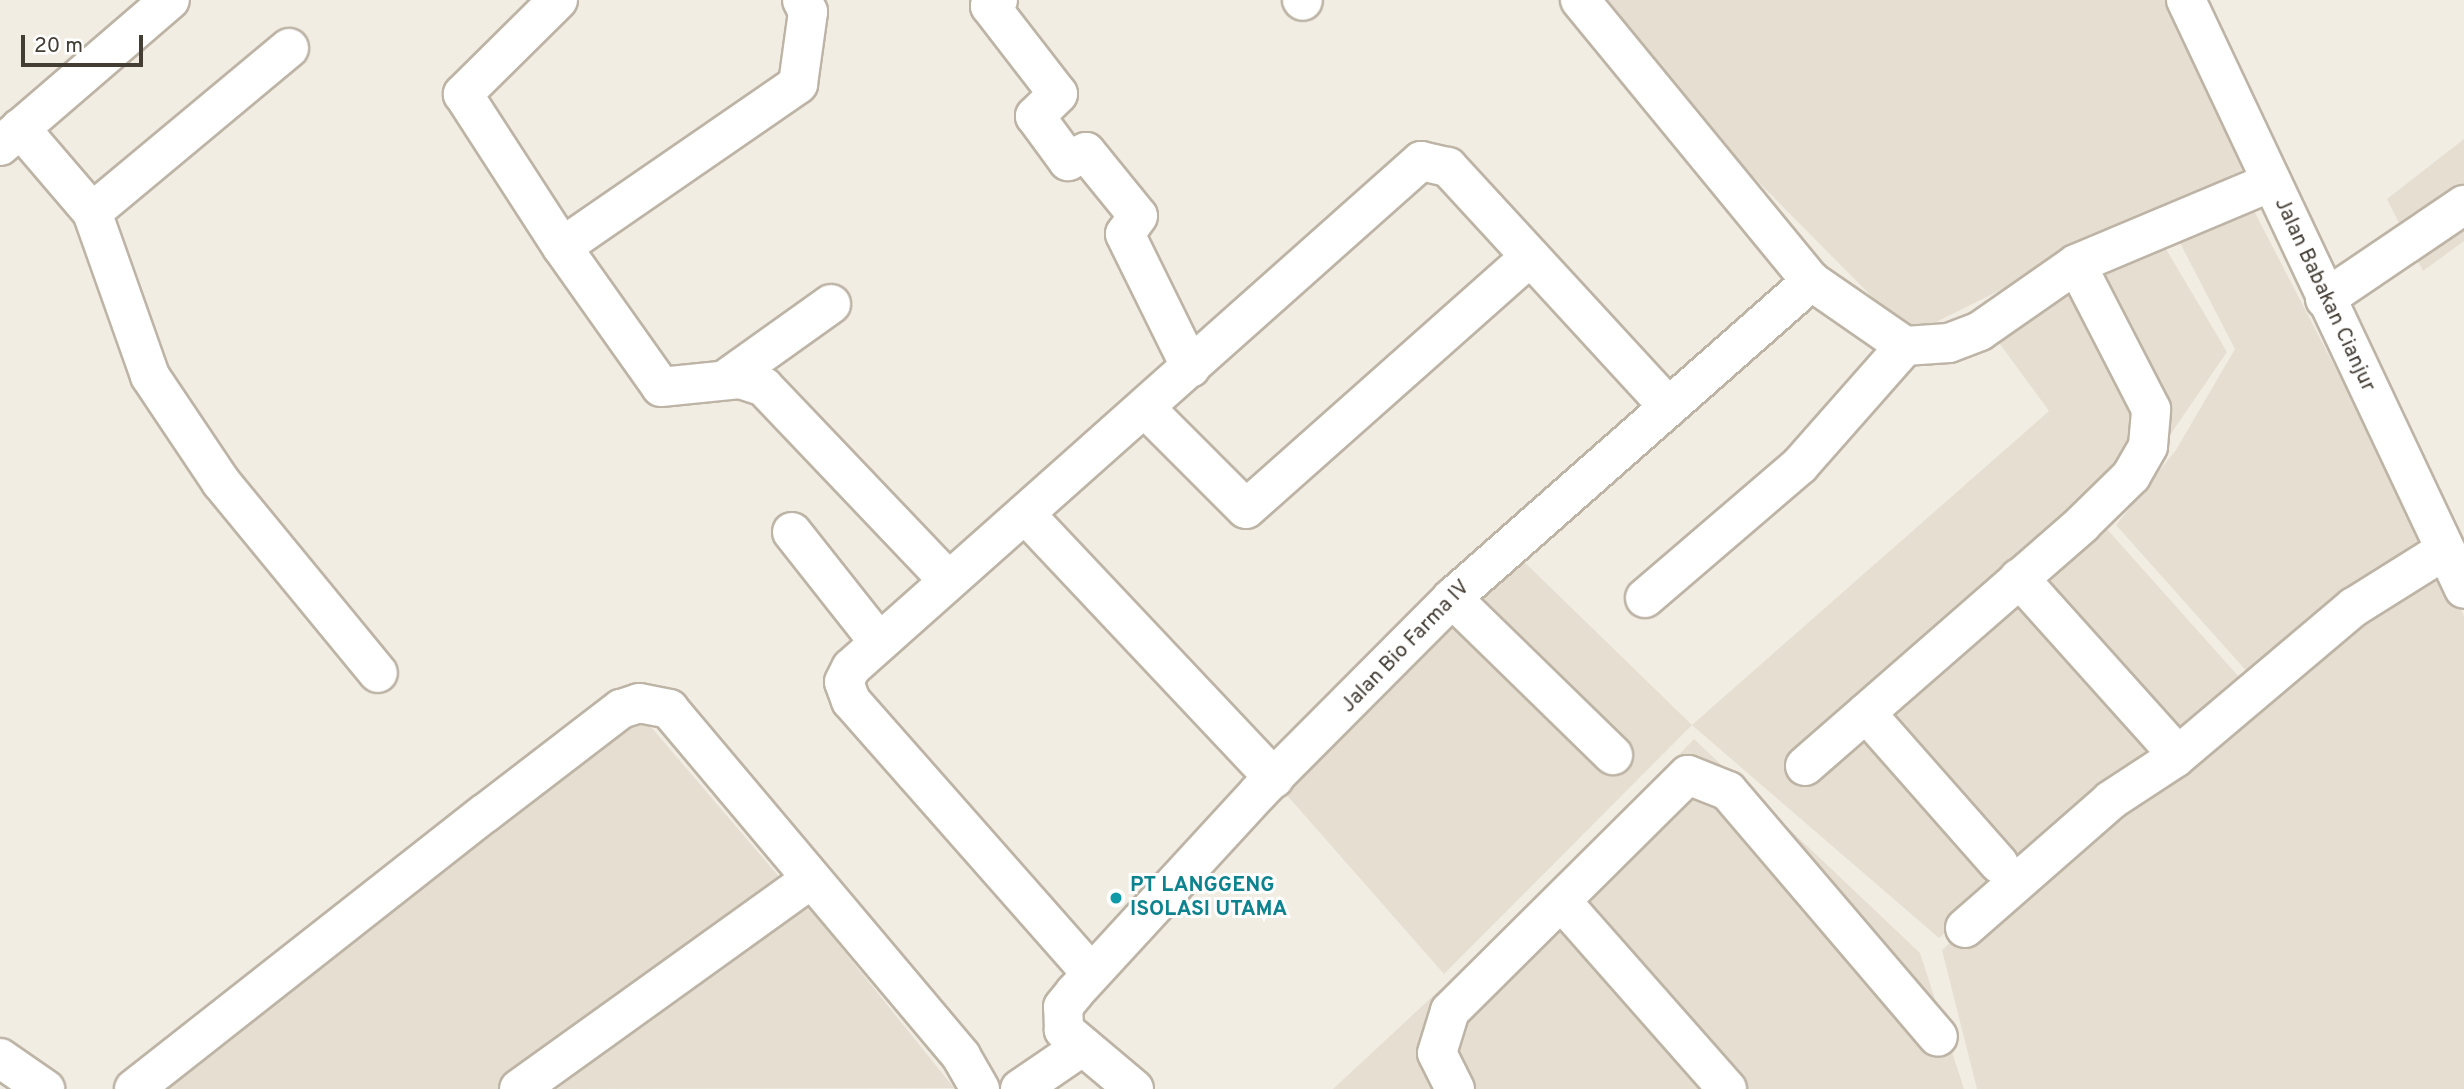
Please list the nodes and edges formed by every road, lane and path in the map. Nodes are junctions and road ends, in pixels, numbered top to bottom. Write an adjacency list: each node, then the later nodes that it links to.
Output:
1 (170, 0): 8 (street)
2 (558, 0): 12 (street)
3 (802, 0): 12 (street)
4 (998, 0): 19 (street)
5 (1580, 0): 15 (street)
6 (2186, 0): 9 (street, Jalan Babakan Cianjur)
7 (289, 48): 11 (street)
8 (10, 137): 11 (street)
9 (2271, 183): 14 (street); 16 (street, Jalan Babakan Cianjur)
10 (2464, 205): 16 (street)
11 (92, 212): 32 (street)
12 (562, 247): 20 (street)
13 (1530, 257): 19 (street); 21 (street); 22 (street)
14 (2076, 264): 18 (street); 26 (street)
15 (1811, 281): 18 (street); 21 (street, Jalan Bio Farma IV)
16 (2325, 299): 25 (street, Jalan Babakan Cianjur)
17 (831, 304): 20 (street)
18 (1905, 346): 30 (street)
19 (1191, 368): 22 (street)
20 (726, 379): 27 (street)
21 (1669, 407): 29 (street, Jalan Bio Farma IV)
22 (1146, 409): 23 (street)
23 (1028, 517): 27 (street); 37 (street)
24 (792, 532): 31 (street)
25 (2445, 550): 28 (street, Jalan Babakan Cianjur); 41 (street)
26 (2019, 578): 33 (street); 34 (street)
27 (947, 579): 31 (street)
28 (2464, 589)
29 (1452, 598): 35 (street); 37 (street, Jalan Bio Farma IV)
30 (1645, 598)
31 (879, 642): 42 (street)
32 (378, 673)
33 (1866, 713): 36 (street); 38 (street)
34 (2165, 741)
35 (1613, 755)
36 (1805, 765)
37 (1274, 778): 42 (street, Jalan Bio Farma IV)
38 (1999, 864)
39 (810, 880): 47 (street); 48 (street); 49 (street)
40 (1563, 903): 43 (street); 52 (street); 53 (street)
41 (1965, 928)
42 (1091, 973): 44 (street, Jalan Bio Farma IV)
43 (1938, 1037)
44 (1083, 1046): 50 (street); 51 (street)
45 (0, 1058): 46 (street)
46 (45, 1089)
47 (134, 1089)
48 (519, 1089)
49 (980, 1089)
50 (1020, 1089)
51 (1135, 1089)
52 (1455, 1089)
53 (1727, 1089)

